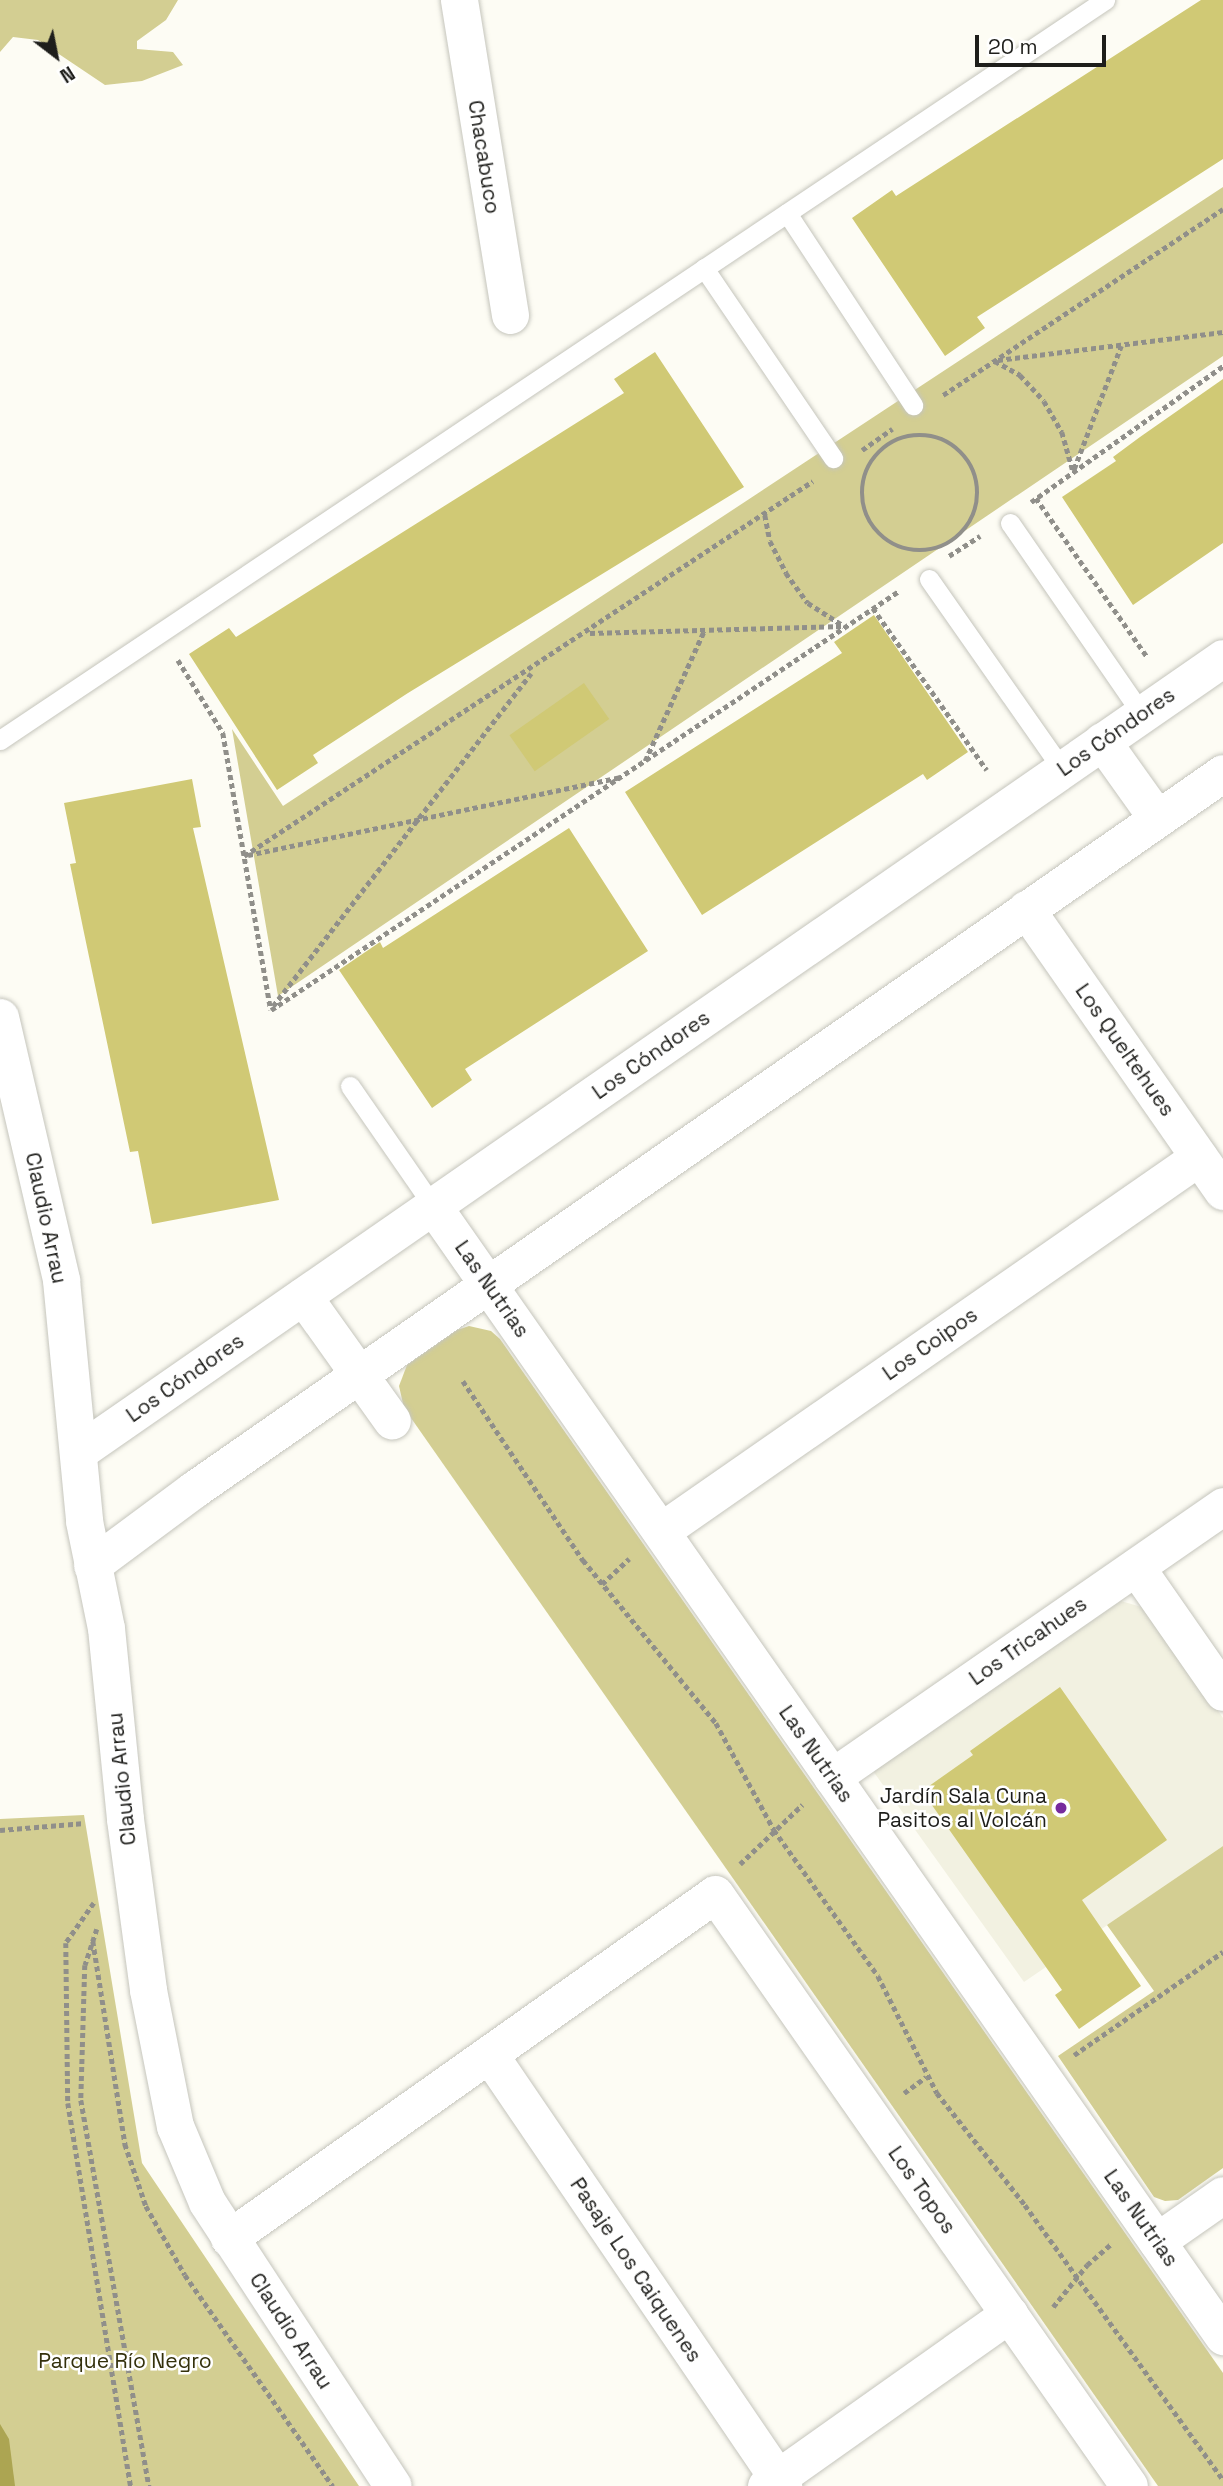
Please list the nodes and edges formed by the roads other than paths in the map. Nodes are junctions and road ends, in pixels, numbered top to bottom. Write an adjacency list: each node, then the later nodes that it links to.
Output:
1 (459, 0): 5 (street, Chacabuco)
2 (1105, 0): 3 (lane)
3 (787, 214): 4 (lane); 6 (lane)
4 (704, 268): 7 (lane); 12 (lane)
5 (510, 315)
6 (913, 405)
7 (843, 457)
8 (1010, 523): 11 (lane)
9 (933, 571): 14 (lane)
10 (1223, 658): 11 (street, Los Cóndores)
11 (1142, 714): 13 (street, Los Cóndores)
12 (0, 740)
13 (1102, 741): 14 (street, Los Cóndores); 16 (street)
14 (1062, 769): 22 (street, Los Cóndores)
15 (1223, 772): 16 (street)
16 (1157, 818): 17 (street)
17 (1027, 909): 20 (street, Los Queltehues); 23 (street)
18 (0, 1017): 27 (street, Claudio Arrau)
19 (350, 1086): 22 (lane)
20 (1199, 1157): 21 (street, Los Queltehues); 29 (street, Los Coipos)
21 (1223, 1191)
22 (433, 1206): 23 (street, Las Nutrias); 24 (street, Los Cóndores)
23 (489, 1284): 25 (street); 29 (street, Las Nutrias)
24 (303, 1296): 25 (street); 27 (street, Los Cóndores)
25 (359, 1375): 26 (street); 30 (street)
26 (392, 1421)
27 (78, 1452): 30 (street, Claudio Arrau)
28 (1223, 1506): 31 (street, Los Tricahues)
29 (661, 1531): 33 (street, Las Nutrias)
30 (92, 1565): 37 (street, Claudio Arrau)
31 (1136, 1567): 32 (street); 33 (street, Los Tricahues)
32 (1223, 1692)
33 (832, 1777): 36 (street, Las Nutrias)
34 (489, 2054): 37 (street); 38 (street, Los Topos); 40 (street, Pasaje Los Caiquenes)
35 (1223, 2195): 36 (street)
36 (1149, 2230): 39 (street, Las Nutrias)
37 (229, 2238): 41 (street, Claudio Arrau)
38 (1019, 2328): 40 (street); 42 (street, Los Topos)
39 (1223, 2336)
40 (776, 2483)
41 (393, 2486)
42 (1129, 2486)

